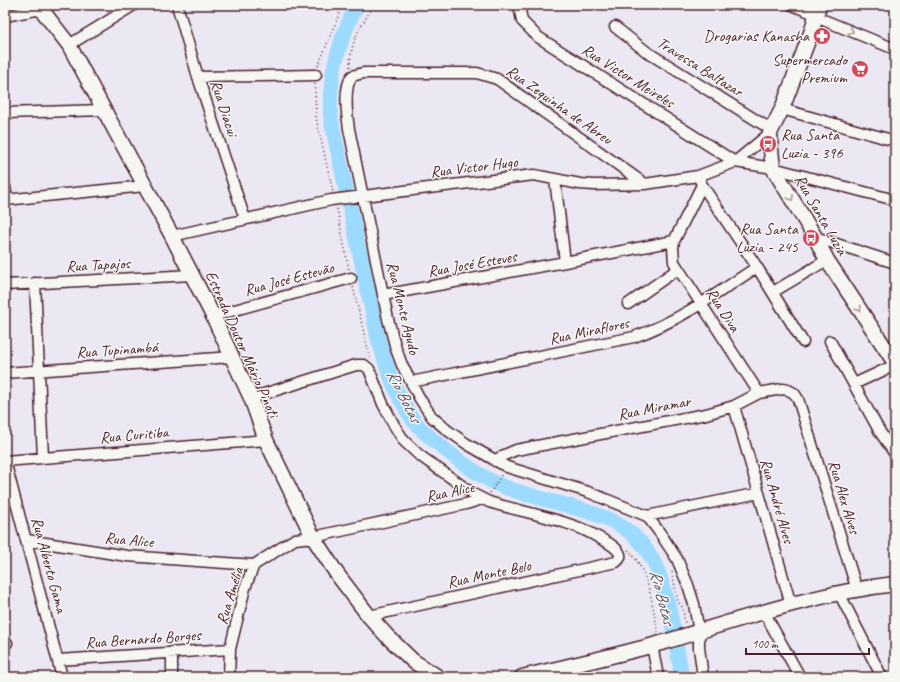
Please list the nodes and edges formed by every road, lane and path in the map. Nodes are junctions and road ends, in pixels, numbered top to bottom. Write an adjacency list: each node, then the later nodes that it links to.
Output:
1 (134, 5): 10 (street)
2 (177, 5): 14 (street, Rua Diacui)
3 (374, 5): 13 (path)
4 (519, 5): 21 (street, Rua Victor Meireles)
5 (792, 5): 7 (street)
6 (39, 7): 8 (street); 10 (street, Estrada Doutor Mário Pinoti)
7 (817, 10): 11 (street, one-way to 11); 15 (street)
8 (5, 16)
9 (614, 27): 18 (street, Travessa Baltazar)
10 (69, 45): 16 (street, Estrada Doutor Mário Pinoti)
11 (895, 49)
12 (316, 75): 14 (street)
13 (352, 76): 25 (street, Rua Zequinha de Abreu); 28 (street, Rua Monte Agudo)
14 (198, 77): 32 (street, Rua Diacui)
15 (782, 109): 18 (street); 19 (street)
16 (104, 110): 17 (street); 26 (street, Estrada Doutor Mário Pinoti)
17 (5, 113)
18 (771, 131): 21 (street, Rua Victor Hugo); 22 (street, Rua Santa Luzia)
19 (895, 141)
20 (326, 158): 29 (path)
21 (735, 162): 22 (street); 24 (street, Rua Victor Hugo)
22 (773, 168): 31 (street); 34 (street, Rua Santa Luzia, one-way to 34)
23 (555, 179): 25 (street, Rua Victor Hugo); 28 (street, Rua Victor Hugo); 37 (street)
24 (700, 180): 25 (street, Rua Victor Hugo); 35 (street); 39 (street)
25 (645, 184)
26 (145, 186): 30 (street); 33 (street, Estrada Doutor Mário Pinoti)
27 (5, 187): 30 (street)
28 (360, 196): 29 (street, Rua Victor Hugo); 46 (street, Rua Monte Agudo)
29 (338, 199): 32 (street, Rua Victor Hugo); 42 (path)
30 (6, 200)
31 (895, 200)
32 (245, 219): 33 (street, Rua Victor Hugo)
33 (172, 236): 41 (street, Estrada Doutor Mário Pinoti)
34 (815, 237): 36 (street, Rua Santa Luzia); 38 (street)
35 (674, 241): 37 (street, Rua José Esteves); 40 (street, Rua Diva)
36 (827, 260): 45 (street); 54 (street, Rua Santa Luzia, one-way to 54)
37 (565, 262): 46 (street, Rua José Esteves)
38 (895, 263)
39 (757, 267): 45 (street); 48 (street, Rua Miraflores)
40 (678, 269): 47 (street); 48 (street, Rua Diva)
41 (192, 275): 43 (street, Rua Tapajos); 49 (street, Estrada Doutor Mário Pinoti)
42 (351, 278): 49 (street, Rua José Estevão); 53 (path)
43 (35, 283): 44 (street, Rua Tapajos); 55 (street)
44 (5, 285)
45 (773, 292): 51 (street)
46 (383, 295): 57 (street, Rua Monte Agudo)
47 (628, 304)
48 (701, 304): 57 (street, Rua Miraflores); 59 (street, Rua Diva)
49 (213, 316): 52 (street, Estrada Doutor Mário Pinoti)
50 (830, 341): 58 (street)
51 (803, 342)
52 (232, 357): 55 (street, Rua Tupinambá); 60 (street, Estrada Doutor Mário Pinoti)
53 (367, 363): 60 (street); 71 (street)
54 (895, 364): 58 (street)
55 (39, 371): 56 (street, Rua Tupinambá); 65 (street)
56 (5, 373)
57 (411, 382): 67 (street, Rua Monte Agudo)
58 (854, 384): 64 (street)
59 (759, 393): 61 (street, Rua Miramar); 62 (street, Rua Miramar)
60 (251, 398): 63 (street, Estrada Doutor Mário Pinoti)
61 (734, 406): 67 (street, Rua Miramar); 70 (street, Rua André Alves)
62 (802, 414): 81 (street, Rua Alex Alves)
63 (266, 440): 65 (street, Rua Curitiba); 74 (street, Estrada Doutor Mário Pinoti)
64 (895, 454)
65 (43, 458): 66 (street, Rua Curitiba)
66 (5, 461): 75 (street, Rua Alberto Gama)
67 (495, 461): 73 (street, Rua Monte Agudo)
68 (502, 474): 69 (path)
69 (491, 492)
70 (759, 493): 73 (street); 83 (street, Rua André Alves)
71 (485, 496): 72 (path); 74 (street, Rua Alice); 77 (street, Rua Alice)
72 (496, 496)
73 (647, 516): 86 (street)
74 (313, 537): 78 (street, Rua Amélia); 85 (street, Estrada Doutor Mário Pinoti)
75 (27, 540): 78 (street, Rua Alice); 90 (street, Rua Alberto Gama)
76 (628, 550): 87 (path)
77 (616, 562): 85 (street, Rua Monte Belo)
78 (254, 565): 88 (street, Rua Amélia)
79 (671, 570): 86 (path)
80 (895, 584): 81 (street)
81 (857, 590): 82 (street)
82 (839, 593): 83 (street); 99 (street)
83 (791, 605): 84 (street)
84 (764, 612): 86 (street); 98 (street)
85 (369, 616): 94 (street, Estrada Doutor Mário Pinoti)
86 (690, 634): 87 (street); 97 (street)
87 (659, 643): 95 (street); 96 (street)
88 (230, 649): 89 (street, Rua Bernardo Borges); 93 (street, Rua Amélia)
89 (172, 652): 90 (street, Rua Bernardo Borges); 92 (street)
90 (58, 660): 91 (street, Rua Alberto Gama)
91 (62, 677)
92 (172, 677)
93 (229, 677)
94 (438, 677)
95 (522, 677)
96 (658, 677)
97 (703, 677)
98 (800, 677)
99 (882, 677)

